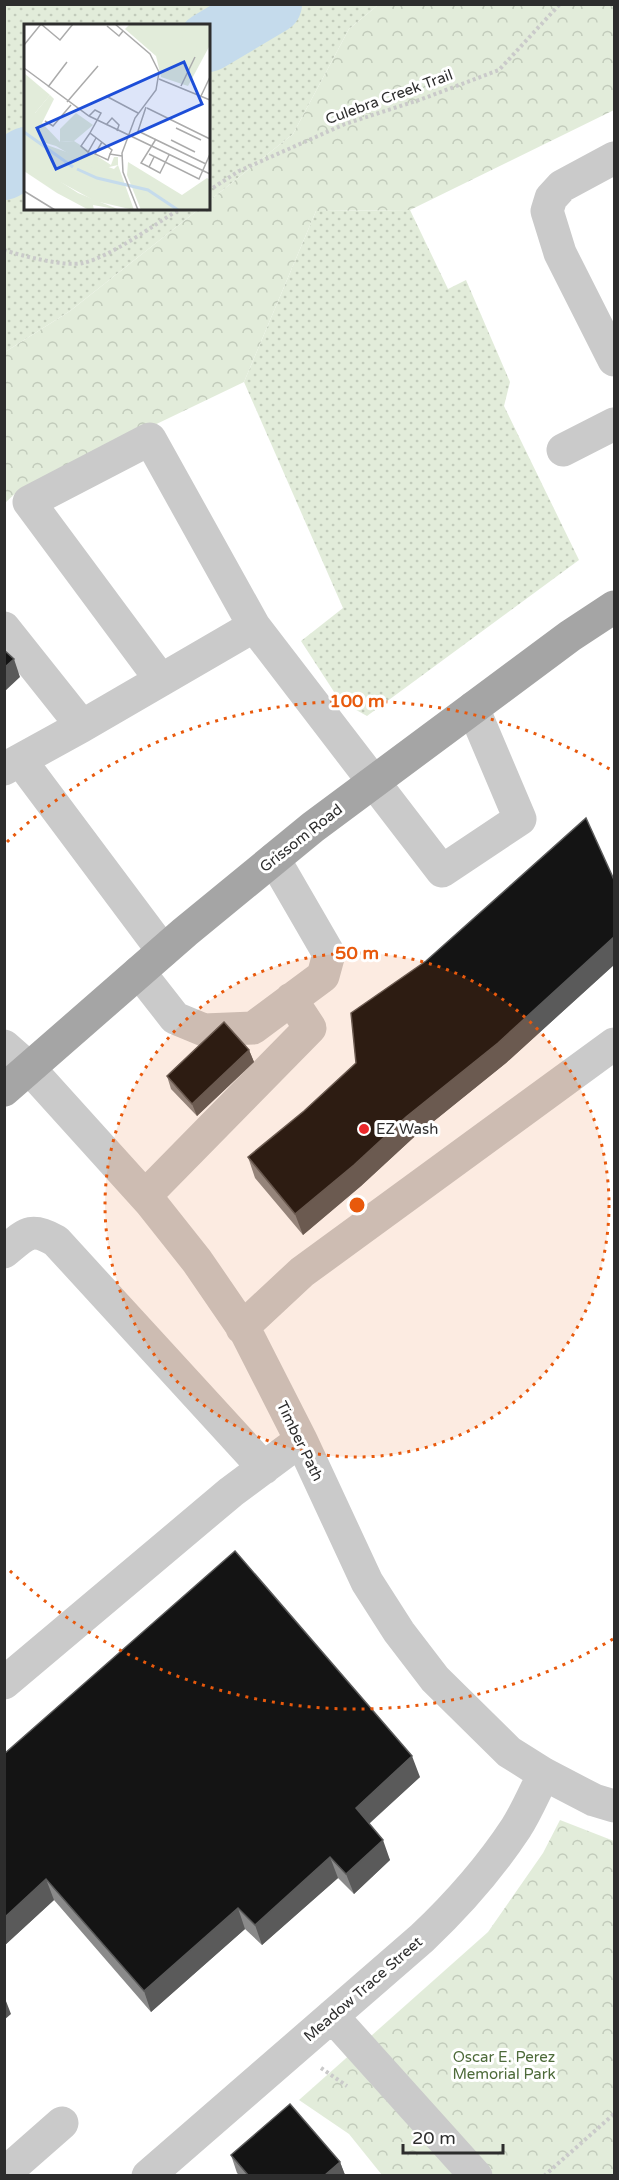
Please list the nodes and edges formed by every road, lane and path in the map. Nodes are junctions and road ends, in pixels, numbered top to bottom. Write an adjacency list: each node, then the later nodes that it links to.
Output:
1 (560, 4): 3 (path, Culebra Creek Trail)
2 (615, 158): 6 (street)
3 (210, 189)
4 (178, 210): 5 (path)
5 (4, 250)
6 (615, 360)
7 (615, 424): 8 (street)
8 (563, 450)
9 (615, 607): 13 (main road, Grissom Road)
10 (254, 626): 12 (street); 12 (street); 16 (street)
11 (4, 628): 14 (street)
12 (161, 680): 14 (street)
13 (472, 708): 16 (main road, Grissom Road); 16 (street)
14 (82, 726): 15 (street)
15 (13, 765): 18 (street)
16 (374, 782): 17 (main road, Grissom Road)
17 (274, 859): 18 (main road, Grissom Road); 20 (street)
18 (163, 951): 19 (main road, Grissom Road)
19 (139, 972): 20 (street); 23 (main road, Grissom Road)
20 (291, 999): 25 (street)
21 (615, 1044): 27 (street)
22 (4, 1046): 23 (street, Timber Path)
23 (29, 1068): 24 (main road, Grissom Road); 25 (street, Timber Path)
24 (4, 1090)
25 (144, 1196): 27 (street, Timber Path)
26 (4, 1252): 29 (street)
27 (242, 1328): 28 (street, Timber Path)
28 (301, 1440): 29 (street); 31 (street, Timber Path)
29 (264, 1468): 30 (street)
30 (4, 1683)
31 (544, 1774): 32 (street, Timber Path); 33 (street, Meadow Trace Street)
32 (615, 1806)
33 (332, 2016): 37 (street, Meadow Trace Street); 38 (street)
34 (615, 2114): 39 (path)
35 (62, 2123): 36 (street)
36 (4, 2174)
37 (148, 2175)
38 (476, 2175)
39 (544, 2175)

